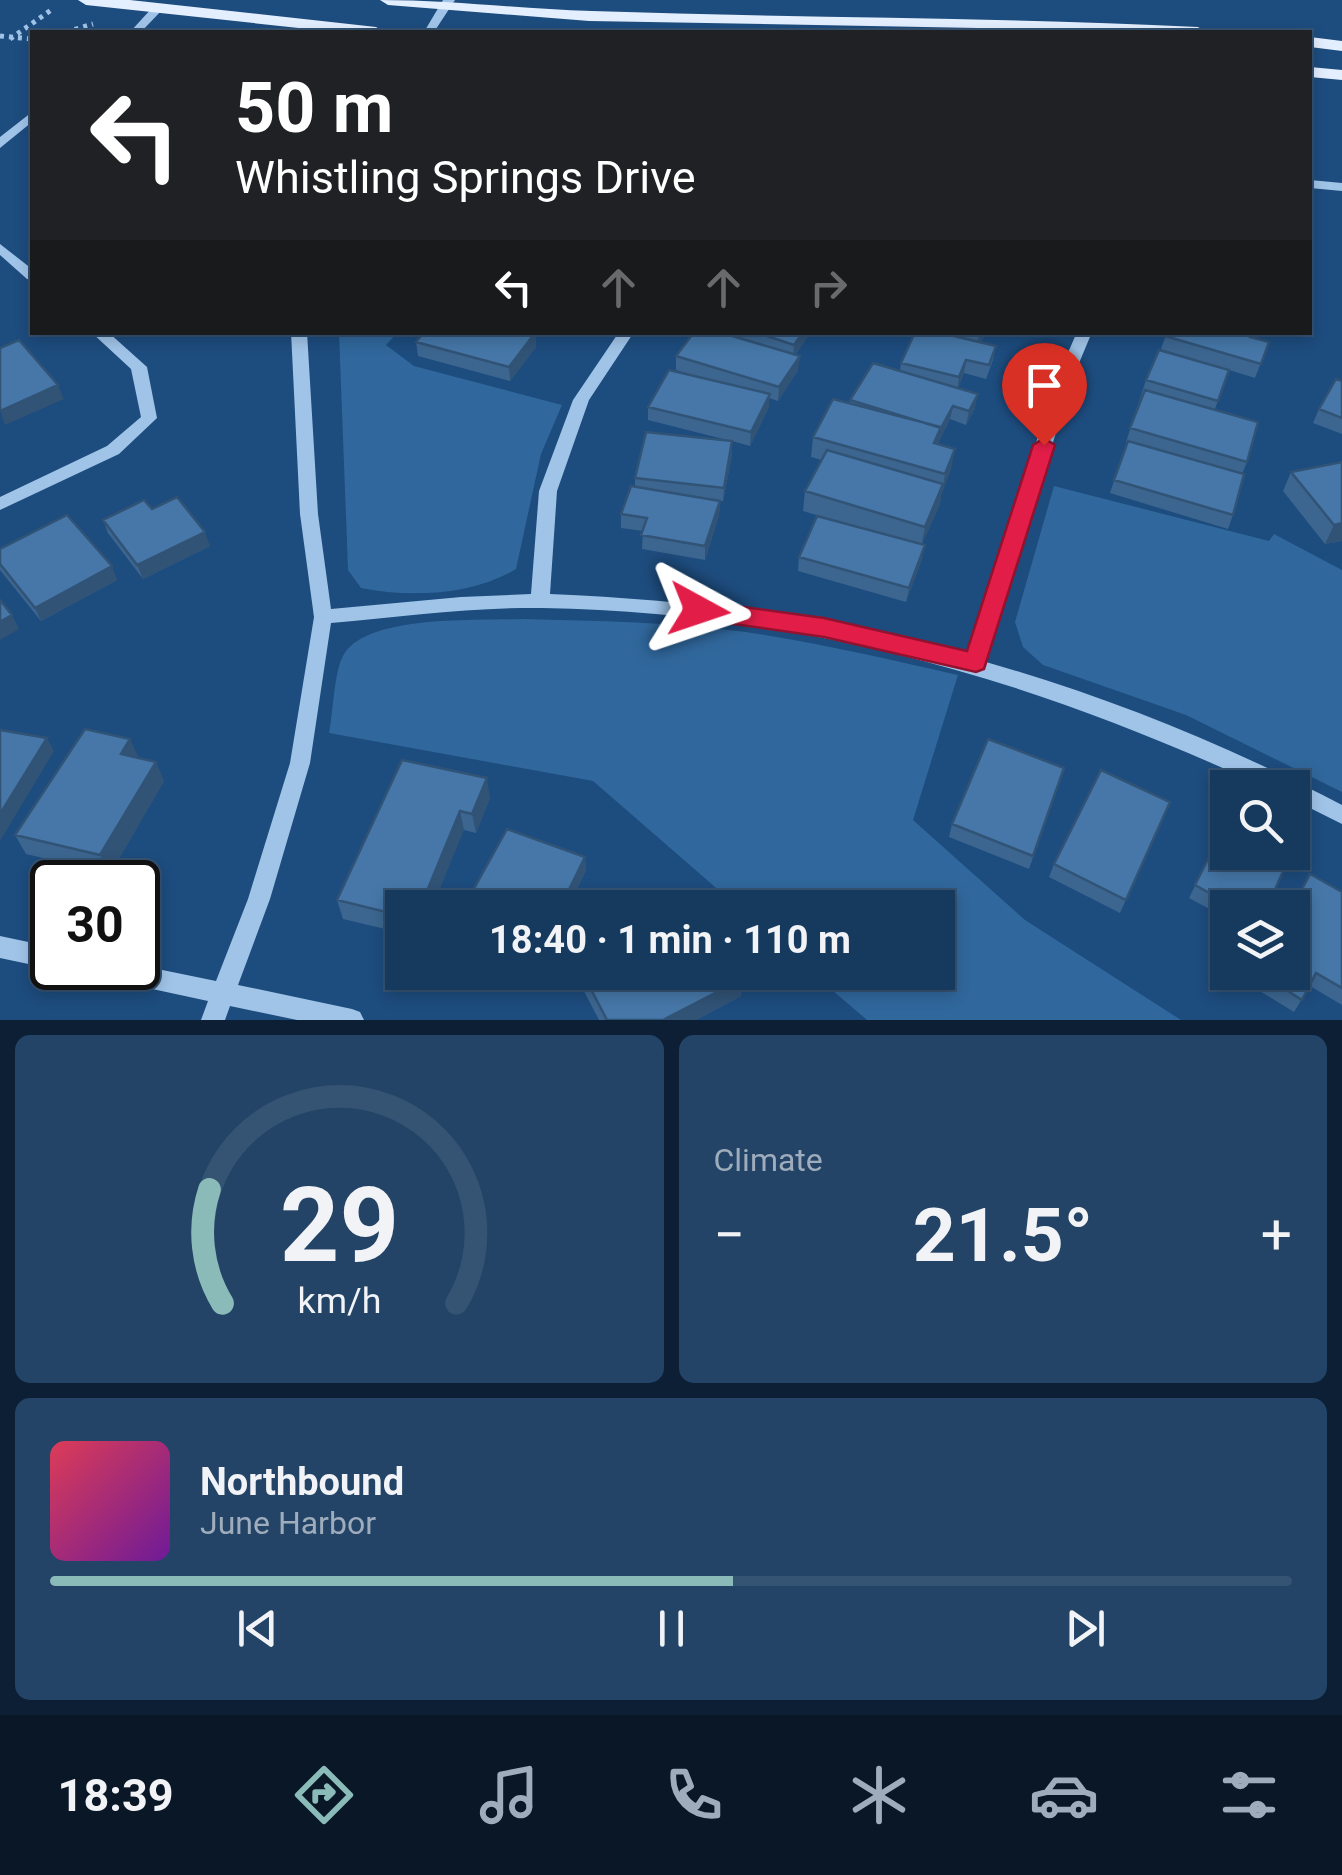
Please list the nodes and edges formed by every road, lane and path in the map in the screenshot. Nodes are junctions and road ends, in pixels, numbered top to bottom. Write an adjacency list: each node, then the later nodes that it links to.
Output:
1 (86, 0): 5 (main road)
2 (388, 0): 3 (main road)
3 (447, 2): 8 (street); 9 (main road)
4 (54, 8): 12 (path)
5 (156, 10): 6 (street); 7 (main road)
6 (137, 30)
7 (356, 30)
8 (430, 30)
9 (1158, 30)
10 (0, 36): 12 (path)
11 (30, 39): 12 (path)
12 (10, 40)
13 (1312, 42): 14 (main road)
14 (1342, 46)
15 (1312, 72): 16 (main road)
16 (1342, 74)
17 (30, 118): 18 (street)
18 (0, 144)
19 (1312, 184): 20 (street)
20 (1342, 188)
21 (0, 248): 22 (street)
22 (30, 274)
23 (102, 335): 27 (street)
24 (299, 335): 29 (street)
25 (625, 335): 28 (street)
26 (1084, 335): 30 (street)
27 (0, 504)
28 (540, 601): 29 (street); 30 (street)
29 (323, 617): 37 (street)
30 (976, 662): 31 (street)
31 (1252, 770)
32 (1310, 798): 33 (street)
33 (1342, 814)
34 (0, 947): 35 (street)
35 (30, 953)
36 (160, 980): 37 (street)
37 (224, 993): 38 (street); 39 (street)
38 (213, 1020)
39 (352, 1020)

